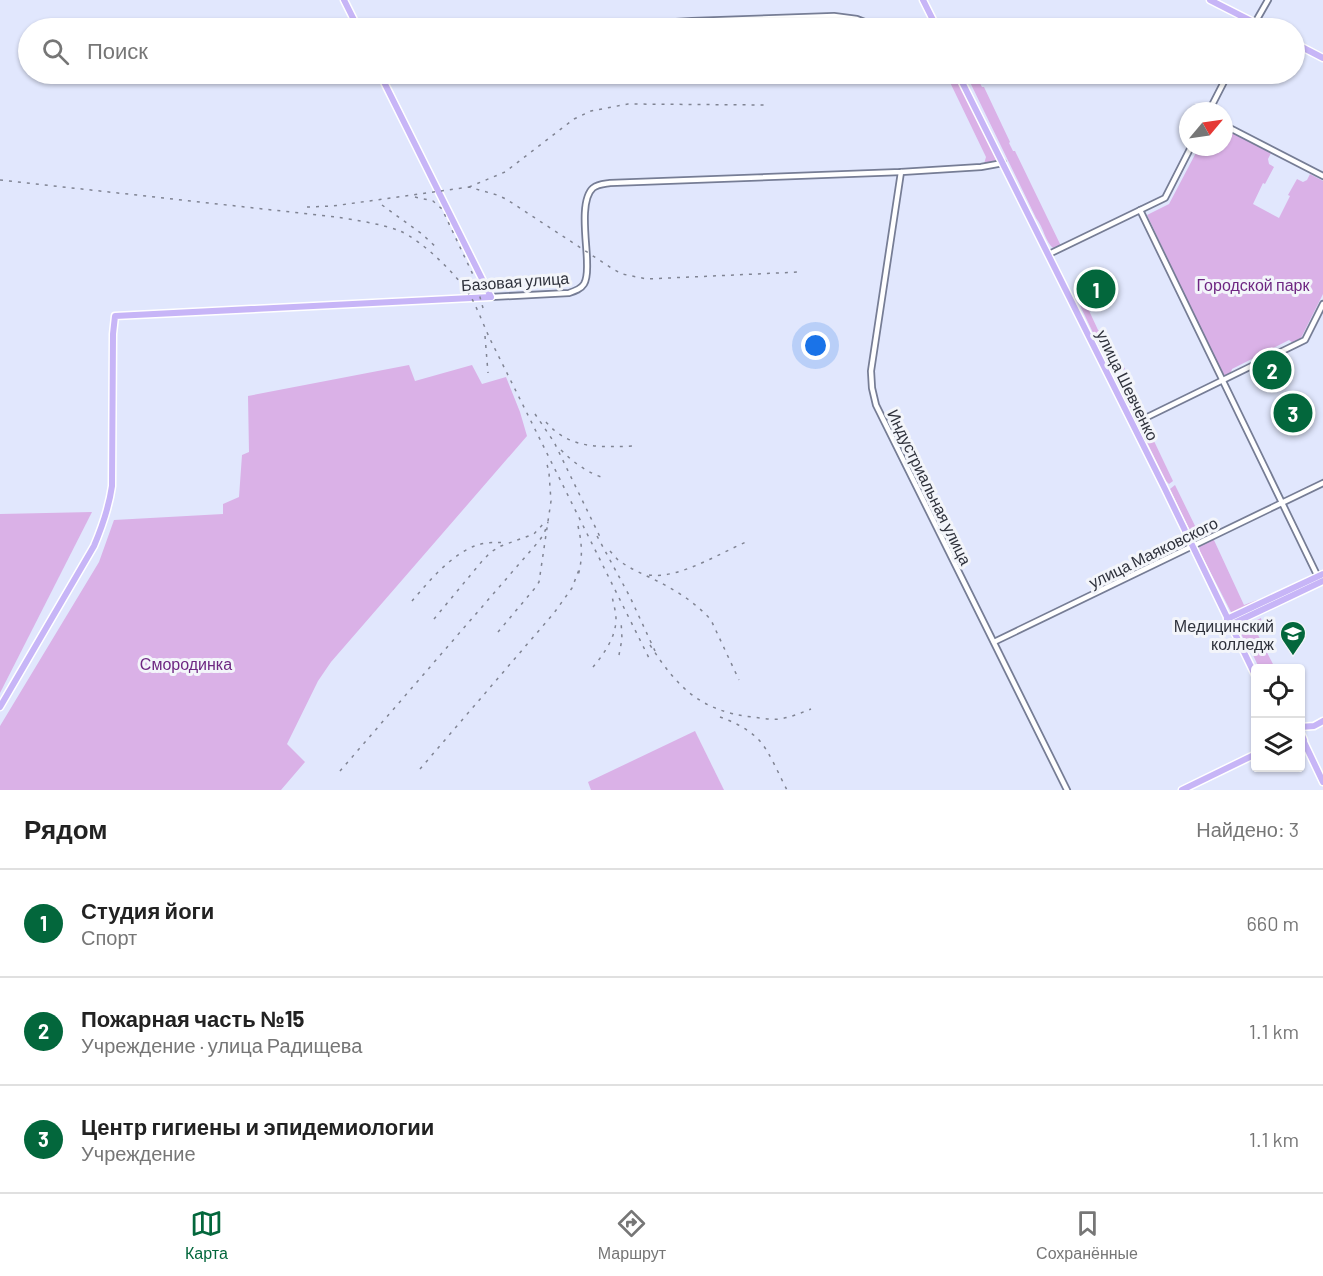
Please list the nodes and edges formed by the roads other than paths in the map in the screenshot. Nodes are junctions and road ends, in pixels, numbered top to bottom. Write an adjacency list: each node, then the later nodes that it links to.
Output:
1 (344, 0): 5 (main road)
2 (923, 0): 8 (main road)
3 (1210, 0): 9 (main road)
4 (1268, 0): 10 (street)
5 (353, 18)
6 (777, 18): 7 (street)
7 (849, 18)
8 (932, 18)
9 (1240, 18)
10 (1258, 18)
11 (1305, 49): 12 (main road)
12 (1323, 58)
13 (385, 84): 24 (main road)
14 (963, 84): 19 (main road, улица Шевченко)
15 (1223, 84): 16 (street)
16 (1214, 102)
17 (1233, 130): 21 (street)
18 (1186, 156): 22 (street)
19 (1003, 163): 20 (street, Базовая улица); 23 (main road, улица Шевченко)
20 (901, 172): 24 (street, Базовая улица); 33 (street, Индустриальная улица)
21 (1323, 176)
22 (1140, 210): 23 (street); 26 (street)
23 (1049, 254): 27 (main road, улица Шевченко)
24 (491, 297): 35 (main road, Базовая улица)
25 (1323, 304): 26 (street)
26 (1222, 381): 27 (street); 29 (street)
27 (1133, 424): 30 (main road, улица Шевченко)
28 (1323, 483): 29 (street, улица Маяковского)
29 (1282, 503): 30 (street, улица Маяковского); 31 (street)
30 (1192, 546): 32 (main road, улица Шевченко); 33 (street, улица Маяковского)
31 (1321, 577): 32 (main road)
32 (1229, 622): 34 (main road, улица Шевченко)
33 (994, 642): 45 (street, Индустриальная улица)
34 (1251, 667)
35 (0, 707)
36 (1323, 722): 37 (main road)
37 (1314, 726): 38 (main road); 39 (main road)
38 (1305, 728)
39 (1305, 739)
40 (1305, 743): 43 (main road)
41 (1305, 754): 43 (main road)
42 (1251, 756): 46 (main road)
43 (1311, 758): 44 (main road)
44 (1323, 782)
45 (1067, 790)
46 (1182, 790)

